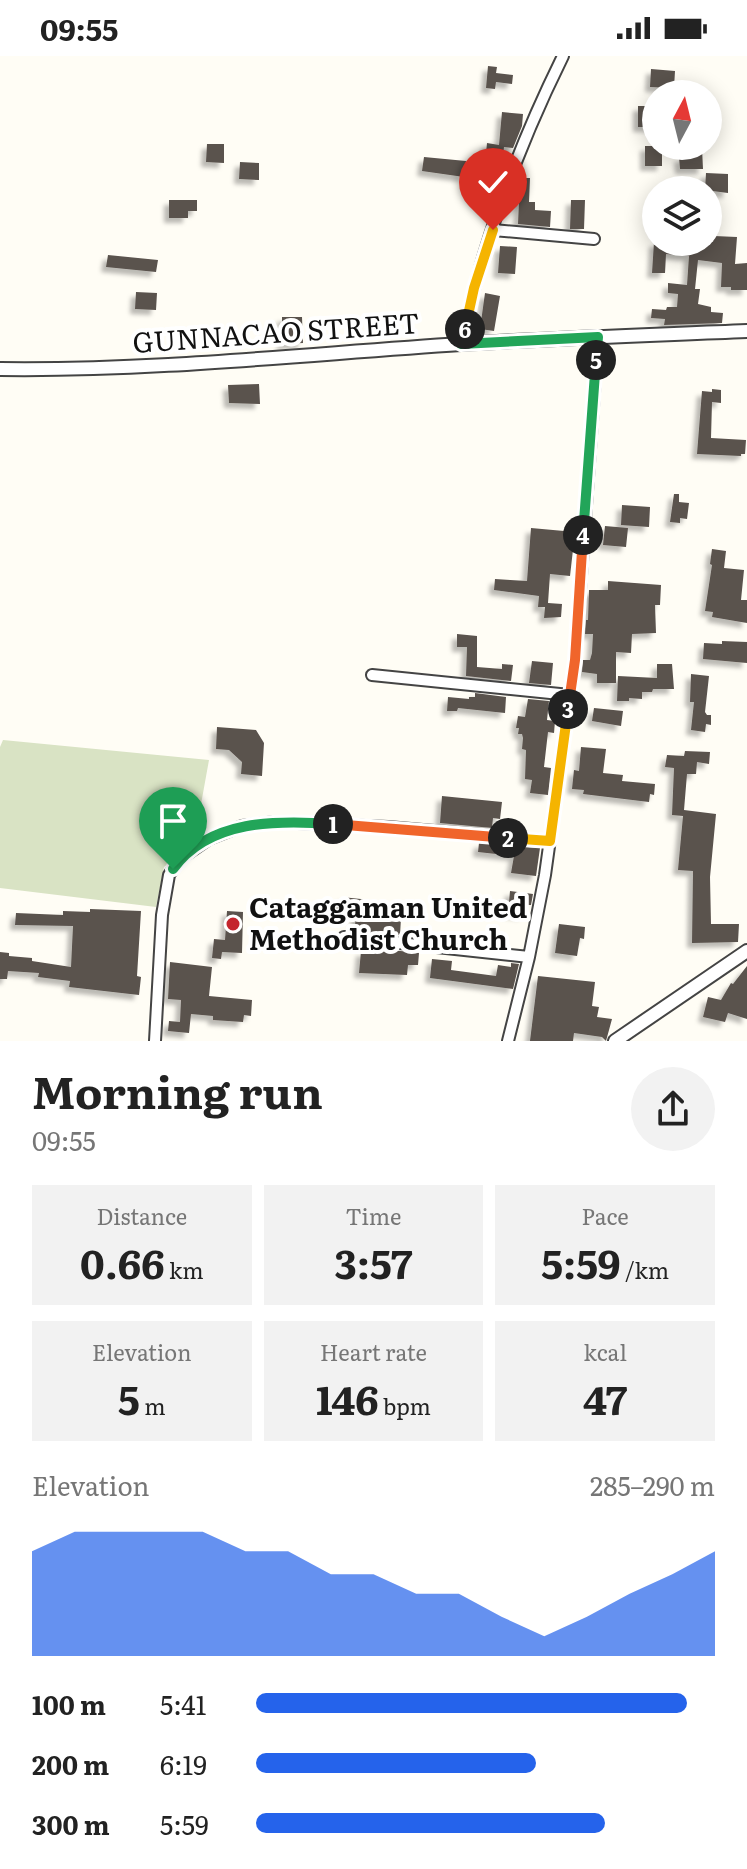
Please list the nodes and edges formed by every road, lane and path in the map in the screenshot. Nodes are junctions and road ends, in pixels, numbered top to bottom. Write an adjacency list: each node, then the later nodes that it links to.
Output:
1 (563, 56): 2 (street)
2 (493, 230): 3 (street); 6 (street)
3 (594, 239)
4 (747, 331): 5 (street, GUNNACAO STREET)
5 (598, 337): 6 (street, GUNNACAO STREET); 9 (street)
6 (461, 344): 7 (street, GUNNACAO STREET)
7 (0, 369)
8 (372, 675): 9 (street)
9 (570, 695): 10 (street)
10 (550, 841): 13 (street); 14 (street)
11 (344, 937): 13 (street)
12 (747, 951): 16 (street)
13 (529, 957): 15 (street)
14 (155, 1041)
15 (508, 1041)
16 (615, 1041)

